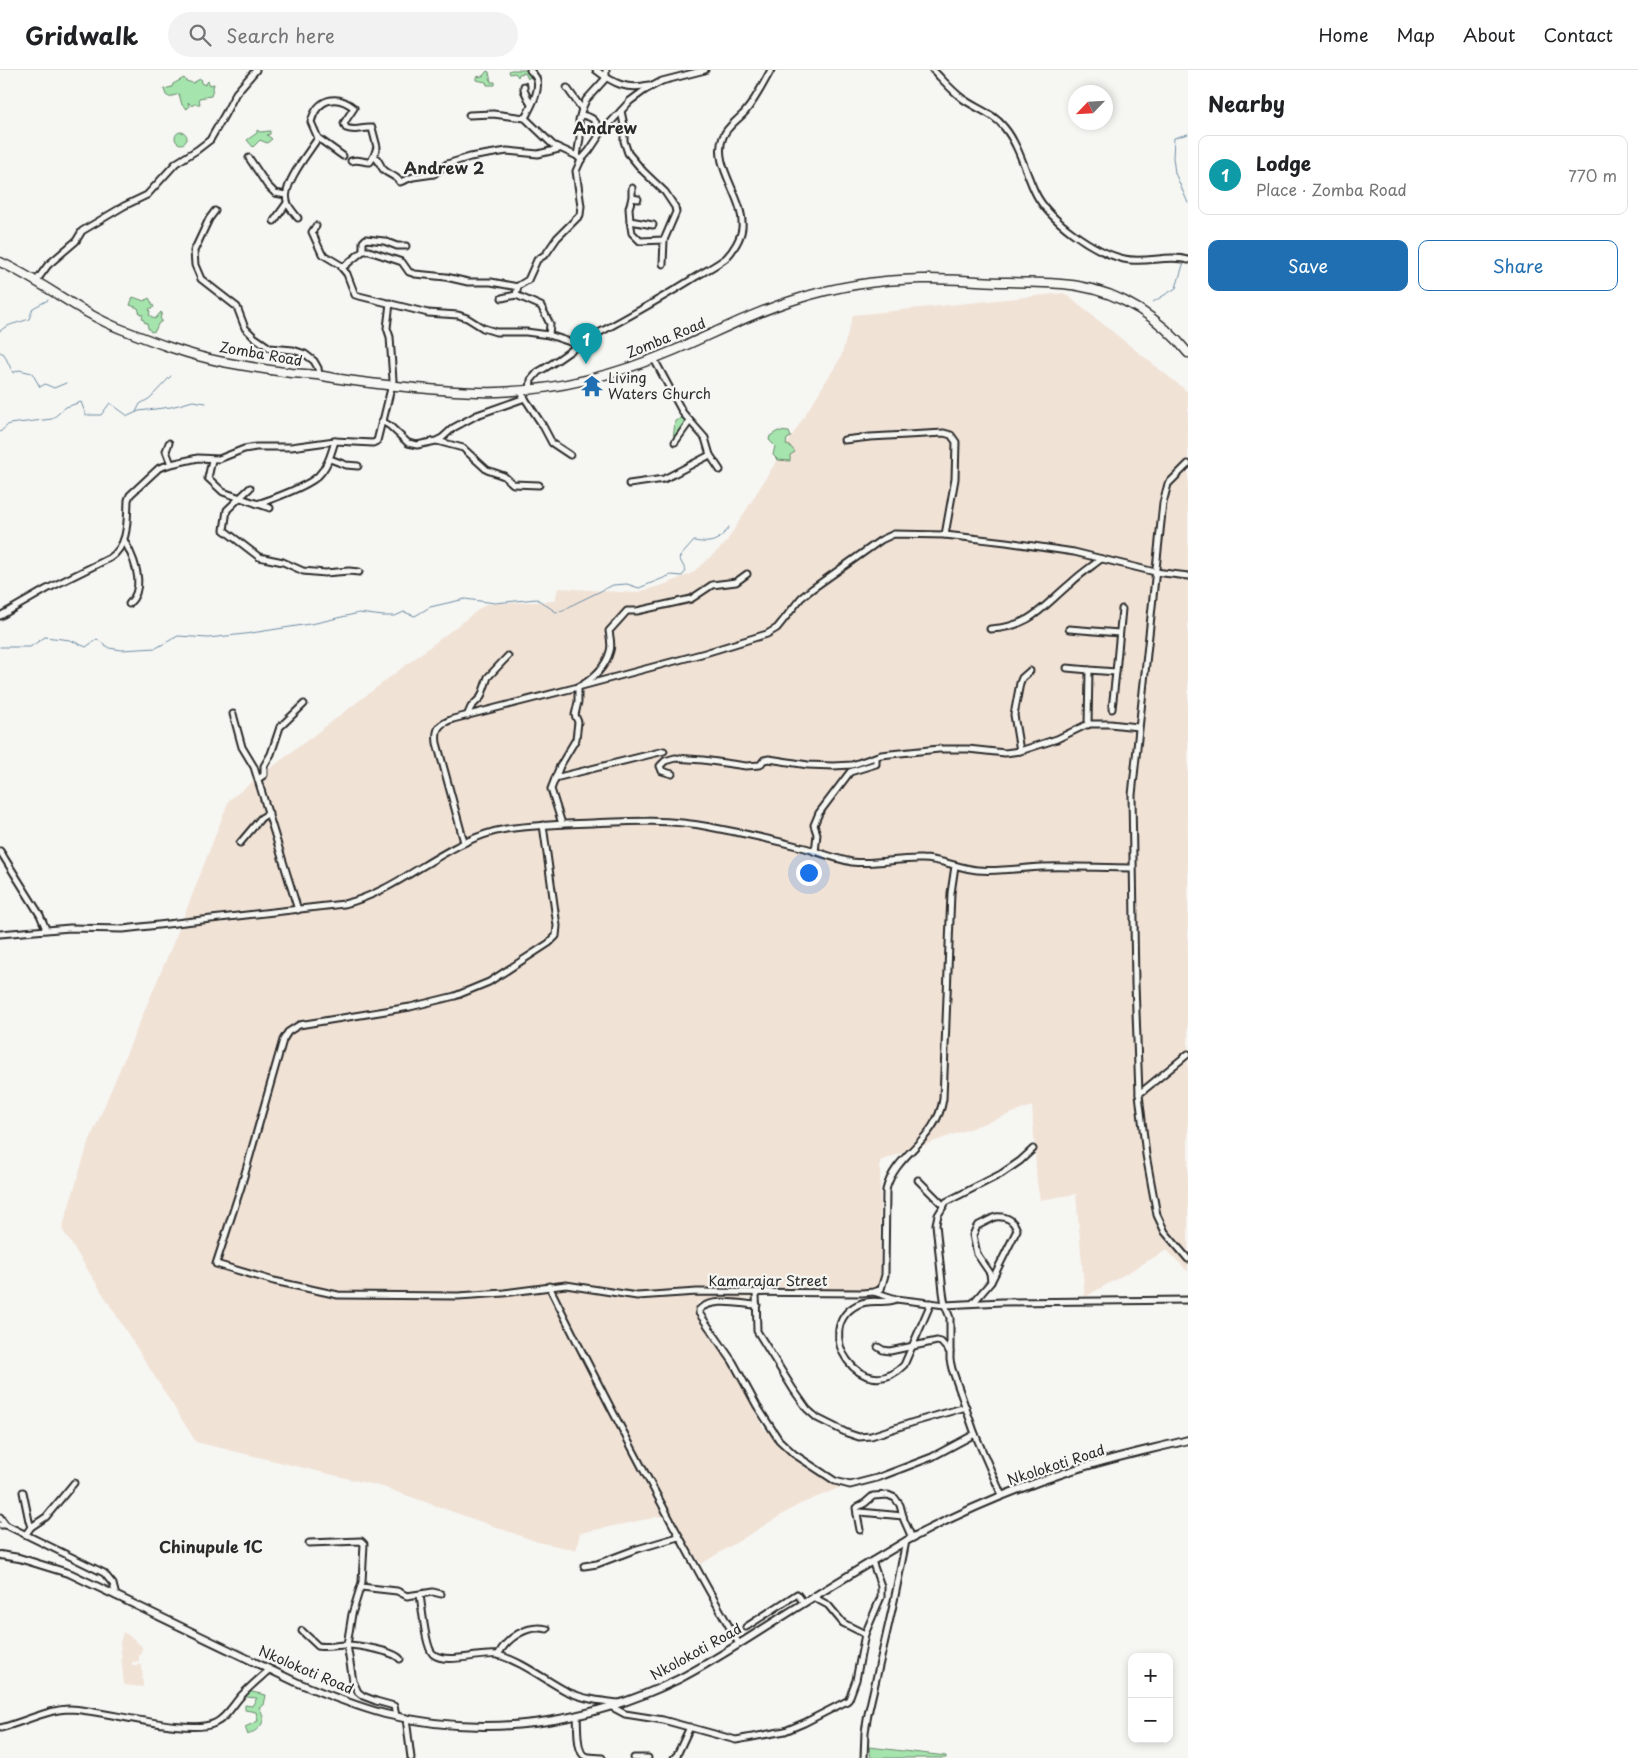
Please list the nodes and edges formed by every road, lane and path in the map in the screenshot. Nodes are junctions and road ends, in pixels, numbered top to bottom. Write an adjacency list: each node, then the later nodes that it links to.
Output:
1 (256, 70): 44 (street)
2 (530, 70): 12 (street)
3 (596, 70): 8 (street)
4 (606, 70): 8 (street)
5 (705, 70): 9 (street)
6 (771, 70): 50 (street)
7 (933, 70): 40 (street)
8 (606, 78): 9 (street); 13 (street)
9 (657, 83): 14 (street)
10 (524, 86): 12 (street)
11 (567, 88): 13 (street)
12 (531, 105): 17 (street)
13 (582, 109): 16 (street)
14 (621, 111): 18 (street); 37 (street)
15 (469, 115): 17 (street)
16 (580, 115): 18 (street); 24 (street)
17 (525, 118): 20 (street)
18 (601, 133): 24 (street)
19 (318, 138): 21 (street); 22 (street); 27 (street)
20 (559, 149): 22 (street); 24 (street)
21 (343, 156)
22 (374, 156): 25 (street)
23 (249, 158): 27 (street)
24 (579, 158): 45 (street)
25 (351, 161)
26 (632, 188): 28 (street)
27 (286, 195): 30 (street)
28 (632, 198): 29 (street); 34 (street)
29 (638, 198)
30 (287, 203): 32 (street); 33 (street)
31 (215, 211): 53 (street)
32 (298, 218)
33 (274, 221)
34 (630, 221): 35 (street); 37 (street)
35 (653, 225)
36 (316, 226): 43 (street)
37 (664, 240): 42 (street)
38 (406, 246): 39 (street)
39 (363, 251): 43 (street); 45 (street)
40 (1188, 260)
41 (0, 262): 44 (highway, Zomba Road)
42 (663, 264)
43 (342, 268): 48 (street)
44 (37, 280): 53 (highway, Zomba Road)
45 (518, 287): 46 (street)
46 (516, 295): 47 (street); 49 (street)
47 (502, 298)
48 (390, 303): 49 (street); 54 (street)
49 (549, 336): 50 (street)
50 (579, 345): 56 (street)
51 (1188, 353): 52 (highway, Zomba Road)
52 (654, 359): 56 (highway, Zomba Road); 59 (street)
53 (319, 376): 54 (highway, Zomba Road)
54 (392, 387): 55 (highway, Zomba Road); 58 (street)
55 (520, 390): 56 (highway, Zomba Road); 57 (street)
56 (530, 390)
57 (525, 398): 62 (street); 66 (street)
58 (383, 421): 61 (street); 62 (street)
59 (690, 421): 63 (street); 65 (street)
60 (844, 440): 79 (street)
61 (335, 441): 67 (street); 68 (street)
62 (436, 441): 74 (street)
63 (675, 442)
64 (169, 444): 69 (street)
65 (710, 455): 72 (street); 73 (street)
66 (570, 456)
67 (330, 459): 71 (street); 77 (street)
68 (212, 460): 69 (street); 76 (street)
69 (171, 464): 80 (street)
70 (1188, 464): 83 (street)
71 (358, 466)
72 (720, 470)
73 (629, 484)
74 (539, 486)
75 (250, 488): 76 (street)
76 (241, 498): 77 (street); 82 (street)
77 (257, 504): 78 (street)
78 (270, 508)
79 (945, 535): 81 (street); 97 (street)
80 (124, 540): 86 (street); 88 (street)
81 (1102, 559): 83 (street); 89 (street)
82 (359, 572)
83 (1155, 572): 85 (street); 103 (street)
84 (747, 574): 97 (street)
85 (1188, 576)
86 (129, 604)
87 (1122, 608): 91 (street)
88 (0, 616)
89 (990, 629)
90 (1069, 629): 91 (street)
91 (1119, 633): 96 (street)
92 (508, 656): 101 (street)
93 (1067, 668): 94 (street)
94 (1089, 670): 96 (street); 102 (street)
95 (1030, 671): 105 (street)
96 (1116, 672): 99 (street)
97 (578, 687): 101 (street); 108 (street)
98 (304, 704): 109 (street)
99 (1112, 709)
100 (233, 714): 109 (street)
101 (467, 716): 113 (street)
102 (1088, 725): 103 (street); 105 (street)
103 (1138, 727): 118 (street)
104 (664, 751): 108 (street)
105 (1020, 751): 106 (street)
106 (876, 757): 107 (street); 116 (street)
107 (672, 774)
108 (555, 778): 111 (street)
109 (258, 779): 110 (street)
110 (268, 813): 114 (street); 119 (street)
111 (562, 824): 112 (street); 116 (street)
112 (543, 825): 113 (street); 129 (street, Kamarajar Street)
113 (464, 842): 119 (street)
114 (240, 843)
115 (0, 852): 120 (street)
116 (815, 852): 117 (street)
117 (955, 866): 118 (street); 131 (street)
118 (1132, 868): 123 (street)
119 (298, 910): 120 (street)
120 (46, 929): 121 (street)
121 (0, 934)
122 (1188, 1054): 123 (street)
123 (1139, 1094): 127 (street)
124 (1033, 1149): 126 (street)
125 (918, 1180): 126 (street)
126 (944, 1205): 137 (street)
127 (1188, 1259)
128 (992, 1282): 128 (street); 135 (street)
129 (550, 1286): 130 (street, Kamarajar Street); 154 (street)
130 (756, 1292): 131 (street, Kamarajar Street); 136 (street)
131 (874, 1292): 132 (street, Kamarajar Street)
132 (896, 1299): 134 (street); 139 (street)
133 (1188, 1300): 135 (street)
134 (932, 1303): 137 (street); 139 (street)
135 (973, 1304): 137 (street)
136 (757, 1305): 141 (street); 142 (street)
137 (945, 1305): 140 (street)
138 (878, 1347): 139 (street)
139 (913, 1347): 140 (street)
140 (950, 1352): 141 (street)
141 (966, 1407): 142 (street)
142 (975, 1434): 146 (street)
143 (1188, 1440): 146 (main road, Nkolokoti Road)
144 (74, 1483): 151 (street)
145 (23, 1492): 151 (street)
146 (1002, 1496): 155 (main road, Nkolokoti Road)
147 (857, 1514): 148 (street); 148 (street); 152 (street)
148 (903, 1516): 155 (street)
149 (0, 1517): 150 (street)
150 (3, 1525): 153 (street)
151 (31, 1527): 153 (street)
152 (860, 1530)
153 (26, 1534): 163 (street)
154 (678, 1537): 159 (street); 170 (street)
155 (909, 1540): 158 (main road, Nkolokoti Road); 187 (street)
156 (309, 1543): 160 (street)
157 (0, 1555): 163 (main road, Nkolokoti Road)
158 (872, 1561): 164 (main road, Nkolokoti Road); 169 (street)
159 (584, 1566)
160 (361, 1586): 161 (street); 171 (street)
161 (420, 1594): 162 (street); 172 (street)
162 (440, 1594)
163 (116, 1596): 174 (main road, Nkolokoti Road)
164 (813, 1597): 165 (main road, Nkolokoti Road); 169 (street)
165 (804, 1603): 166 (street); 170 (main road, Nkolokoti Road)
166 (746, 1627)
167 (547, 1629): 172 (street)
168 (302, 1631): 171 (street)
169 (865, 1634): 180 (street)
170 (739, 1644): 175 (main road, Nkolokoti Road)
171 (347, 1645): 173 (street); 177 (street)
172 (498, 1655): 175 (street)
173 (400, 1659)
174 (269, 1670): 177 (main road, Nkolokoti Road); 181 (street)
175 (621, 1704): 176 (main road, Nkolokoti Road)
176 (612, 1707): 178 (main road, Nkolokoti Road); 180 (street)
177 (396, 1716): 179 (main road, Nkolokoti Road)
178 (577, 1716): 179 (main road, Nkolokoti Road); 183 (street)
179 (406, 1718): 182 (street)
180 (690, 1727): 186 (street)
181 (0, 1728)
182 (411, 1758)
183 (602, 1758)
184 (634, 1758): 185 (street)
185 (648, 1758)
186 (674, 1758)
187 (864, 1758)

